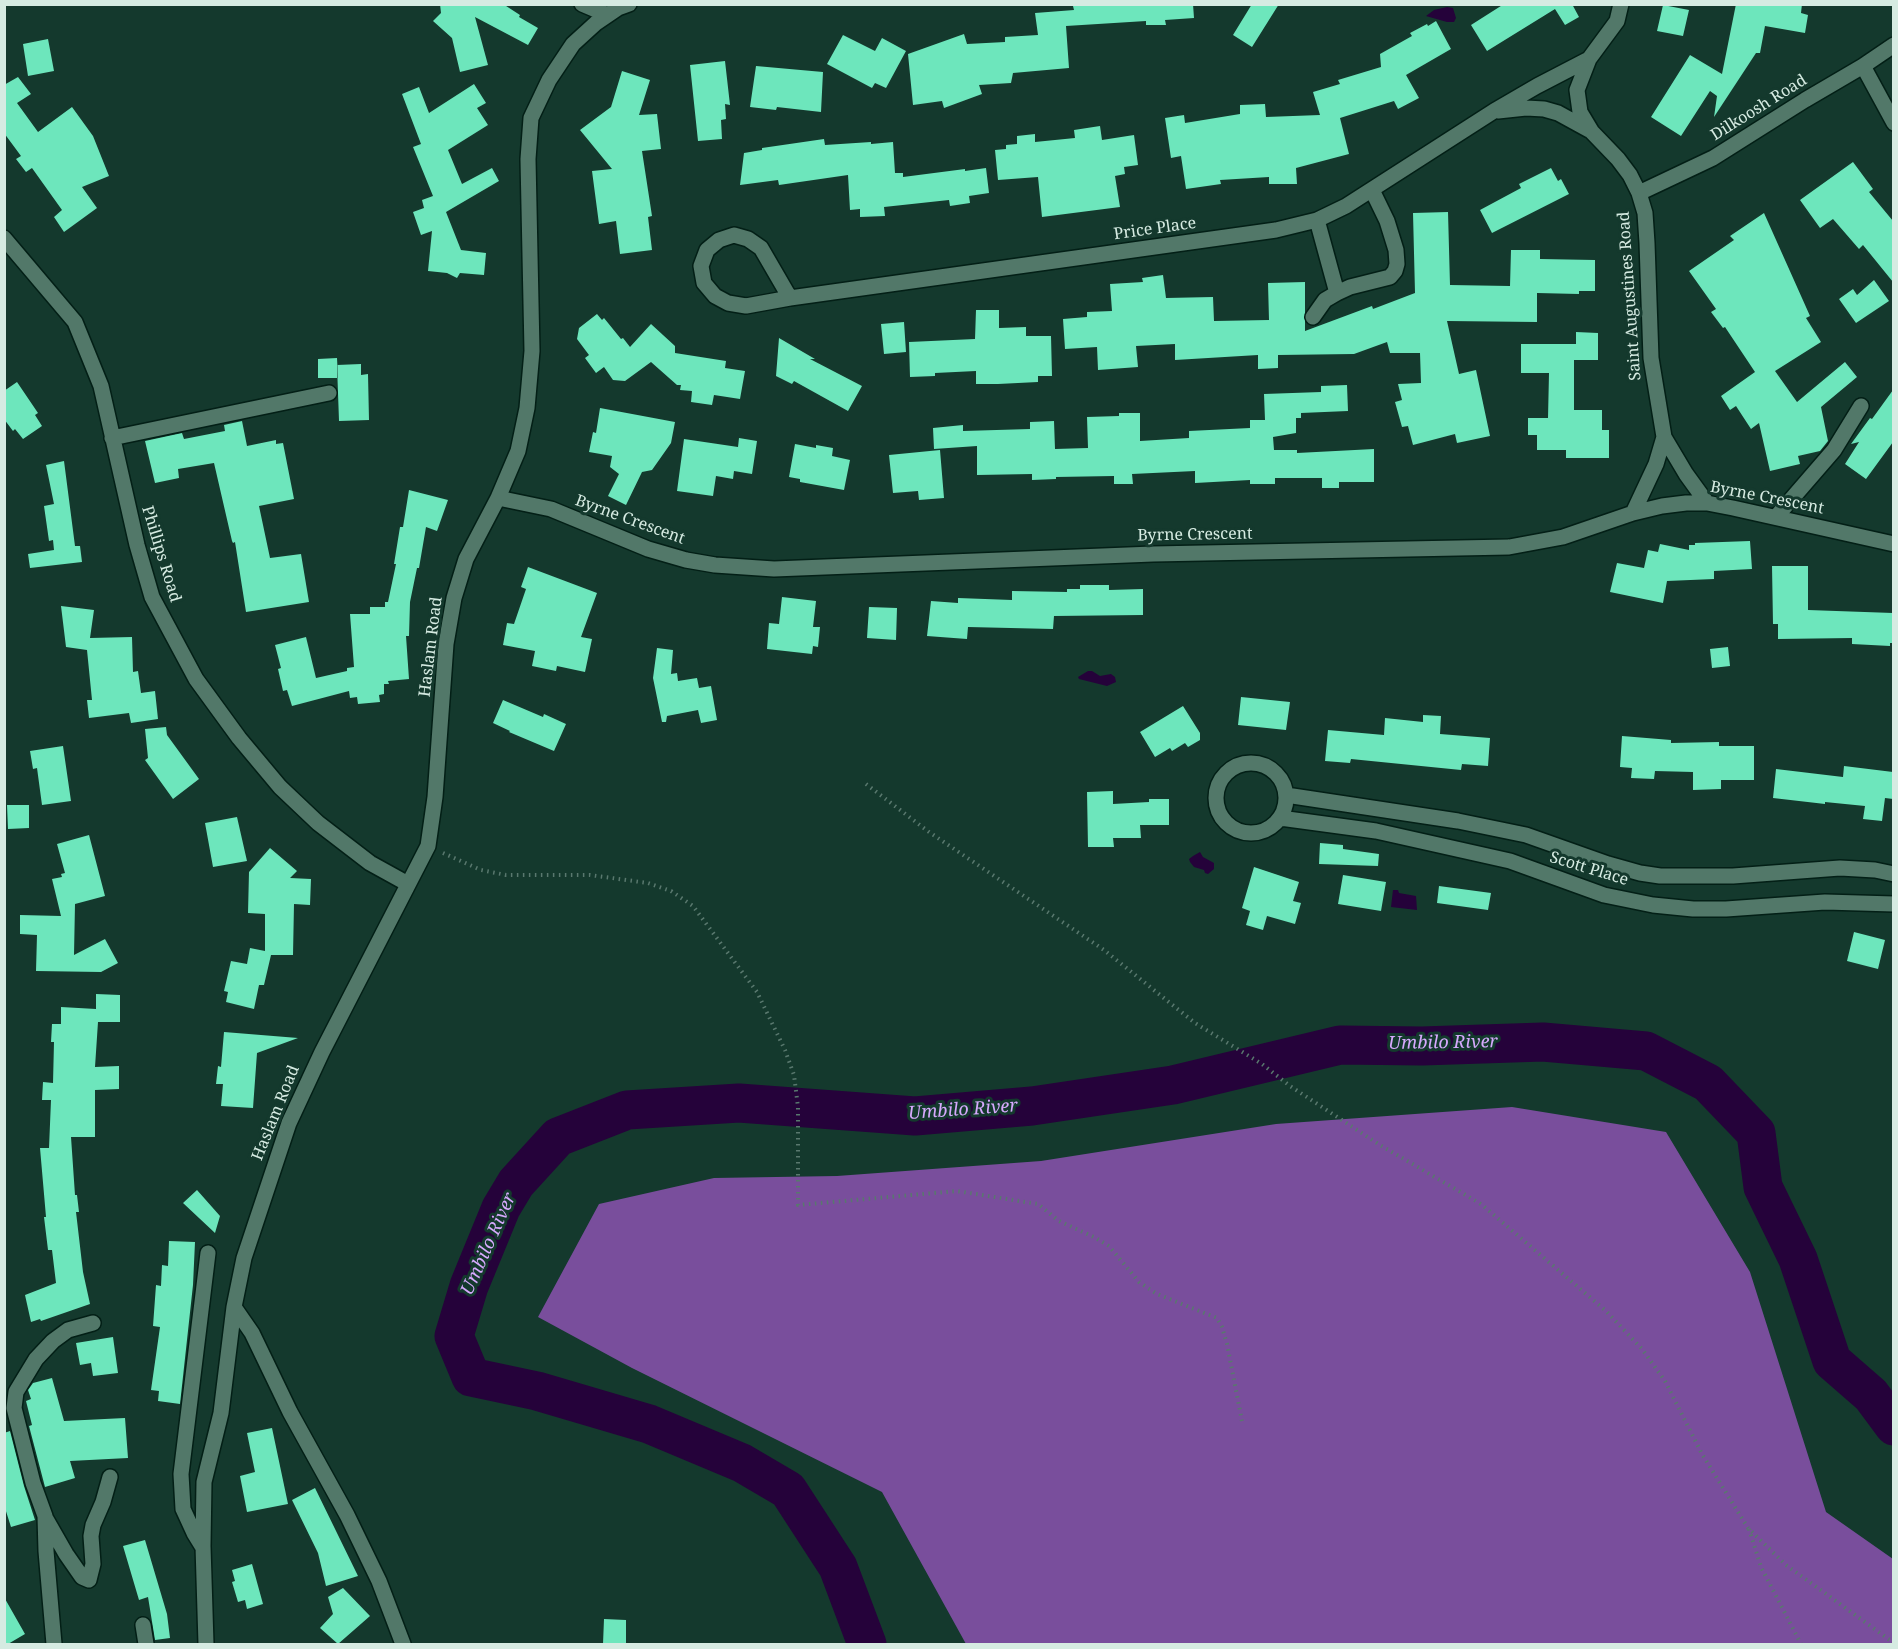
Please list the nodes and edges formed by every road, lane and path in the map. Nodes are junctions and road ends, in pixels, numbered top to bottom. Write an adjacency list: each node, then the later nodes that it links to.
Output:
1 (582, 4): 4 (street)
2 (629, 4): 4 (street, Haslam Road)
3 (1621, 4): 6 (street, Saint Augustines Road)
4 (608, 15): 22 (street, Haslam Road)
5 (1893, 45): 7 (street, Dilkoosh Road)
6 (1589, 59): 8 (street, Price Place); 10 (street, Saint Augustines Road)
7 (1863, 66): 9 (street); 12 (street, Dilkoosh Road)
8 (1494, 111): 10 (street, Price Place); 11 (street, Price Place)
9 (1893, 123)
10 (1592, 132): 12 (street, Saint Augustines Road)
11 (1372, 189): 13 (street, Price Place); 15 (street)
12 (1639, 193): 20 (street, Saint Augustines Road)
13 (1317, 220): 15 (street); 16 (street, Price Place)
14 (4, 238): 21 (street, Phillips Road)
15 (1337, 293): 17 (street)
16 (790, 298): 16 (street, Price Place)
17 (1313, 317)
18 (329, 393): 21 (street)
19 (1861, 406): 25 (street)
20 (1664, 437): 23 (street, Saint Augustines Road); 24 (street, Saint Augustines Road)
21 (112, 438): 34 (street, Phillips Road)
22 (498, 498): 24 (street, Byrne Crescent); 32 (street, Haslam Road)
23 (1707, 503): 24 (street, Byrne Crescent); 25 (street, Byrne Crescent)
24 (1634, 513)
25 (1776, 517): 26 (street, Byrne Crescent)
26 (1893, 544)
27 (866, 784): 42 (path)
28 (1286, 795): 29 (street, Scott Place); 30 (street); 30 (street)
29 (1382, 810): 31 (street); 33 (street, Scott Place)
30 (1280, 818): 31 (street, Scott Place)
31 (1376, 831): 35 (street, Scott Place)
32 (428, 846): 34 (street, Haslam Road); 39 (path)
33 (1893, 873)
34 (408, 884): 37 (street, Haslam Road)
35 (1893, 904)
36 (208, 1253): 43 (street)
37 (234, 1307): 43 (street, Haslam Road); 49 (street)
38 (93, 1323): 41 (street)
39 (1242, 1420)
40 (110, 1477): 41 (street)
41 (45, 1516): 46 (street)
42 (1748, 1528): 45 (path); 50 (path)
43 (202, 1546): 48 (street, Haslam Road)
44 (144, 1625): 47 (street)
45 (1893, 1643)
46 (54, 1644)
47 (146, 1644)
48 (206, 1644)
49 (403, 1644)
50 (1801, 1644)

